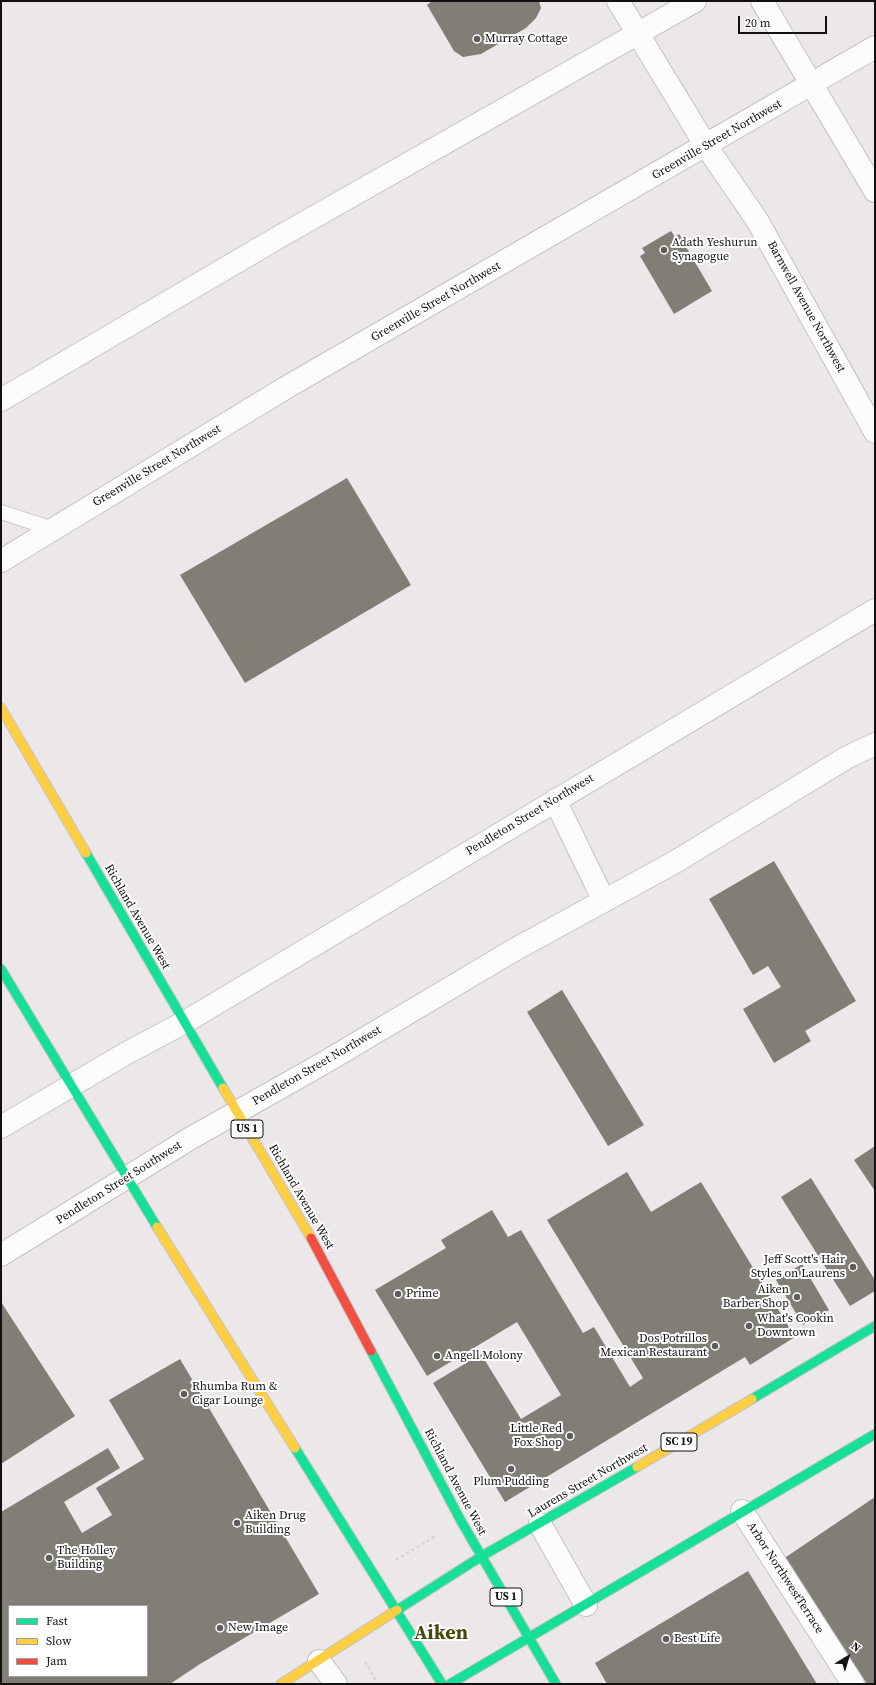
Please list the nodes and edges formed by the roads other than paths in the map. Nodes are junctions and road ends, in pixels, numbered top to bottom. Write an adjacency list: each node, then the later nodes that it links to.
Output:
1 (618, 1): 4 (street, Barnwell Avenue Northwest)
2 (695, 1): 4 (street)
3 (762, 1): 6 (street)
4 (637, 33): 7 (street, Barnwell Avenue Northwest); 9 (street)
5 (875, 47): 6 (street, Greenville Street Northwest)
6 (812, 84): 7 (street, Greenville Street Northwest); 8 (street)
7 (706, 146): 10 (street, Barnwell Avenue Northwest); 12 (street, Greenville Street Northwest)
8 (875, 191)
9 (1, 400)
10 (875, 432)
11 (1, 512): 12 (lane)
12 (53, 530): 13 (street, Greenville Street Northwest)
13 (1, 561)
14 (875, 610): 17 (street, Pendleton Street Northwest)
15 (1, 708): 20 (main road, Richland Avenue West / US 1)
16 (875, 744): 18 (street, Pendleton Street Northwest)
17 (555, 800): 18 (street); 20 (street, Pendleton Street Northwest)
18 (604, 901): 22 (street, Pendleton Street Northwest)
19 (1, 969): 21 (main road)
20 (185, 1022): 21 (street); 22 (main road, Richland Avenue West / US 1)
21 (72, 1087): 23 (street); 24 (main road)
22 (237, 1112): 24 (street, Pendleton Street Southwest); 30 (main road, Richland Avenue West / US 1)
23 (1, 1127)
24 (127, 1179): 25 (street, Pendleton Street Southwest); 32 (main road)
25 (1, 1255)
26 (875, 1326): 29 (main road, Laurens Street Northwest / SC 19)
27 (875, 1434): 28 (main road)
28 (742, 1511): 31 (main road); 40 (street, Arbor NorthwestTerrace)
29 (540, 1524): 30 (main road, Laurens Street Northwest / SC 19); 31 (street)
30 (482, 1556): 32 (main road, Laurens Street Northwest / SC 19); 33 (main road, Richland Avenue West / US 1)
31 (586, 1605): 33 (main road)
32 (397, 1610): 34 (main road, SC 19); 37 (main road)
33 (530, 1638): 38 (main road); 39 (main road, Richland Avenue West / US 1)
34 (319, 1661): 35 (main road, SC 19); 36 (street)
35 (281, 1684)
36 (336, 1684)
37 (442, 1684)
38 (450, 1684)
39 (556, 1684)
40 (853, 1684)

